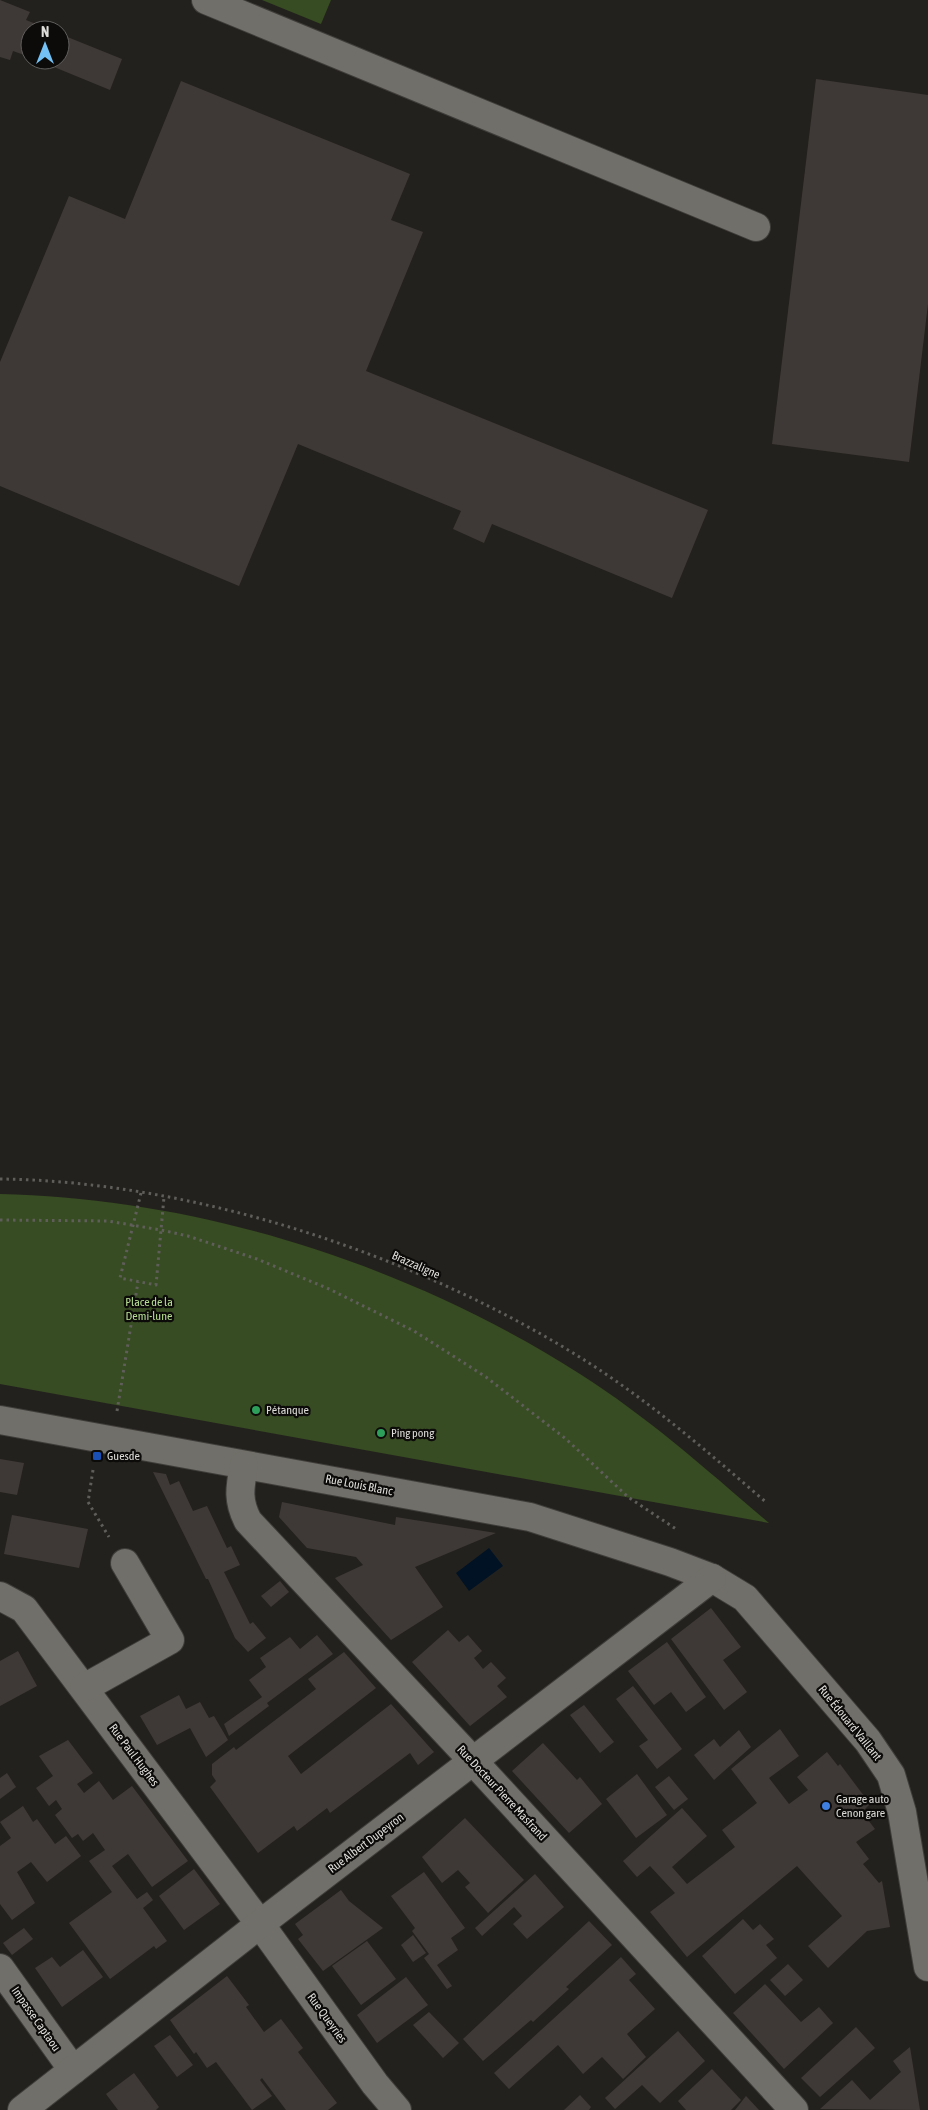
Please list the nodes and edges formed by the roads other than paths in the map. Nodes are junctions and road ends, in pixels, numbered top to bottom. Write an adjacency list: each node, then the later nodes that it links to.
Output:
1 (206, 0): 2 (street)
2 (756, 227)
3 (0, 1420): 4 (street, Rue Louis Blanc)
4 (244, 1465): 6 (street, Rue Louis Blanc); 9 (street, Rue Docteur Pierre Masfrand)
5 (125, 1563): 8 (street)
6 (712, 1578): 9 (street, Rue Albert Dupeyron); 11 (street, Rue Édouard Vaillant)
7 (0, 1596): 8 (street, Rue Paul Hughes)
8 (84, 1688): 10 (street, Rue Paul Hughes)
9 (474, 1762): 10 (street, Rue Albert Dupeyron); 16 (street, Rue Docteur Pierre Masfrand)
10 (260, 1924): 13 (street, Rue Albert Dupeyron); 15 (street, Rue Queyries)
11 (928, 1967)
12 (0, 1968): 13 (street, Impasse Captaou)
13 (73, 2070): 14 (street, Rue Albert Dupeyron)
14 (22, 2110)
15 (397, 2110)
16 (794, 2110)

